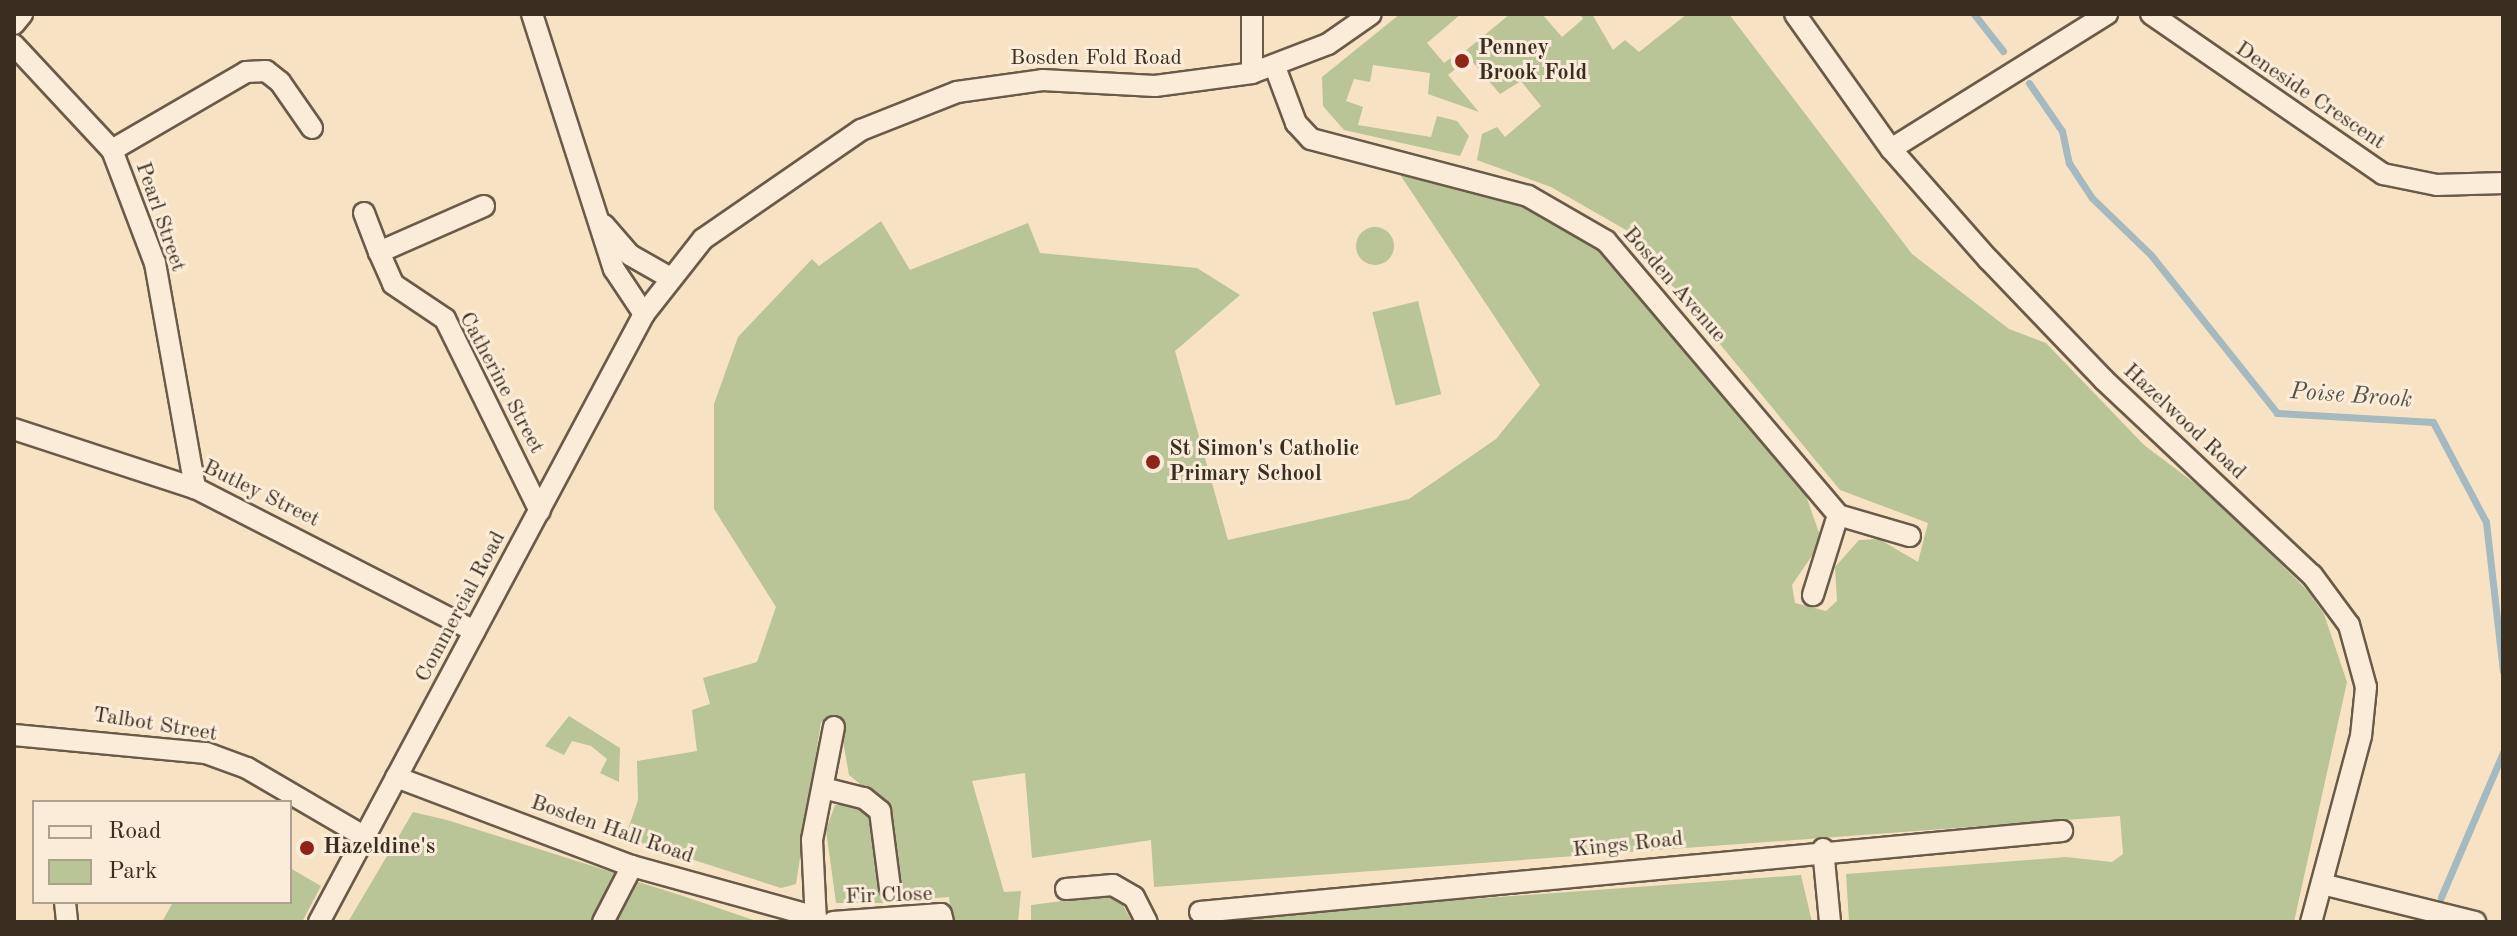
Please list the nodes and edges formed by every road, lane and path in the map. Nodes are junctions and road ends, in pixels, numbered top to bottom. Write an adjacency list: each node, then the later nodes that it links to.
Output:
1 (22, 14): 8 (street)
2 (532, 14): 18 (street)
3 (1252, 14): 11 (street)
4 (1371, 14): 10 (street, Bosden Fold Road)
5 (1795, 14): 13 (street, Hazelwood Road)
6 (2107, 14): 13 (street)
7 (2151, 14): 15 (street, Deneside Crescent)
8 (14, 24)
9 (14, 45): 14 (street, Pearl Street)
10 (1275, 67): 11 (street, Bosden Fold Road); 25 (street, Bosden Avenue)
11 (1252, 73): 20 (street, Bosden Fold Road)
12 (312, 128): 14 (street)
13 (1891, 149): 37 (street, Hazelwood Road)
14 (112, 150): 23 (street, Pearl Street)
15 (2503, 183)
16 (484, 206): 19 (street)
17 (364, 213): 19 (street, Catherine Street)
18 (597, 215): 20 (street); 21 (street)
19 (379, 252): 24 (street, Catherine Street)
20 (667, 276): 21 (street, Bosden Fold Road)
21 (644, 314): 24 (street, Commercial Road)
22 (14, 429): 23 (street, Butley Street)
23 (195, 488): 28 (street, Butley Street)
24 (540, 511): 28 (street, Commercial Road)
25 (1838, 515): 26 (street); 27 (street)
26 (1910, 536)
27 (1813, 595)
28 (475, 631): 31 (street, Commercial Road)
29 (834, 727): 32 (street)
30 (14, 735): 34 (street, Talbot Street)
31 (396, 777): 34 (street, Commercial Road); 36 (street, Bosden Hall Road)
32 (827, 789): 38 (street); 41 (street)
33 (2062, 831): 35 (street, Kings Road)
34 (365, 837): 42 (street, Commercial Road)
35 (1823, 849): 40 (street, Kings Road); 46 (street)
36 (632, 866): 41 (street, Bosden Hall Road); 43 (street)
37 (2322, 884): 47 (street, Hazelwood Road); 48 (street)
38 (890, 888)
39 (1066, 889): 45 (street)
40 (1200, 912)
41 (822, 920): 44 (street, Fir Close)
42 (319, 922)
43 (603, 922)
44 (943, 922)
45 (1147, 922)
46 (1830, 922)
47 (2311, 922)
48 (2475, 922)

